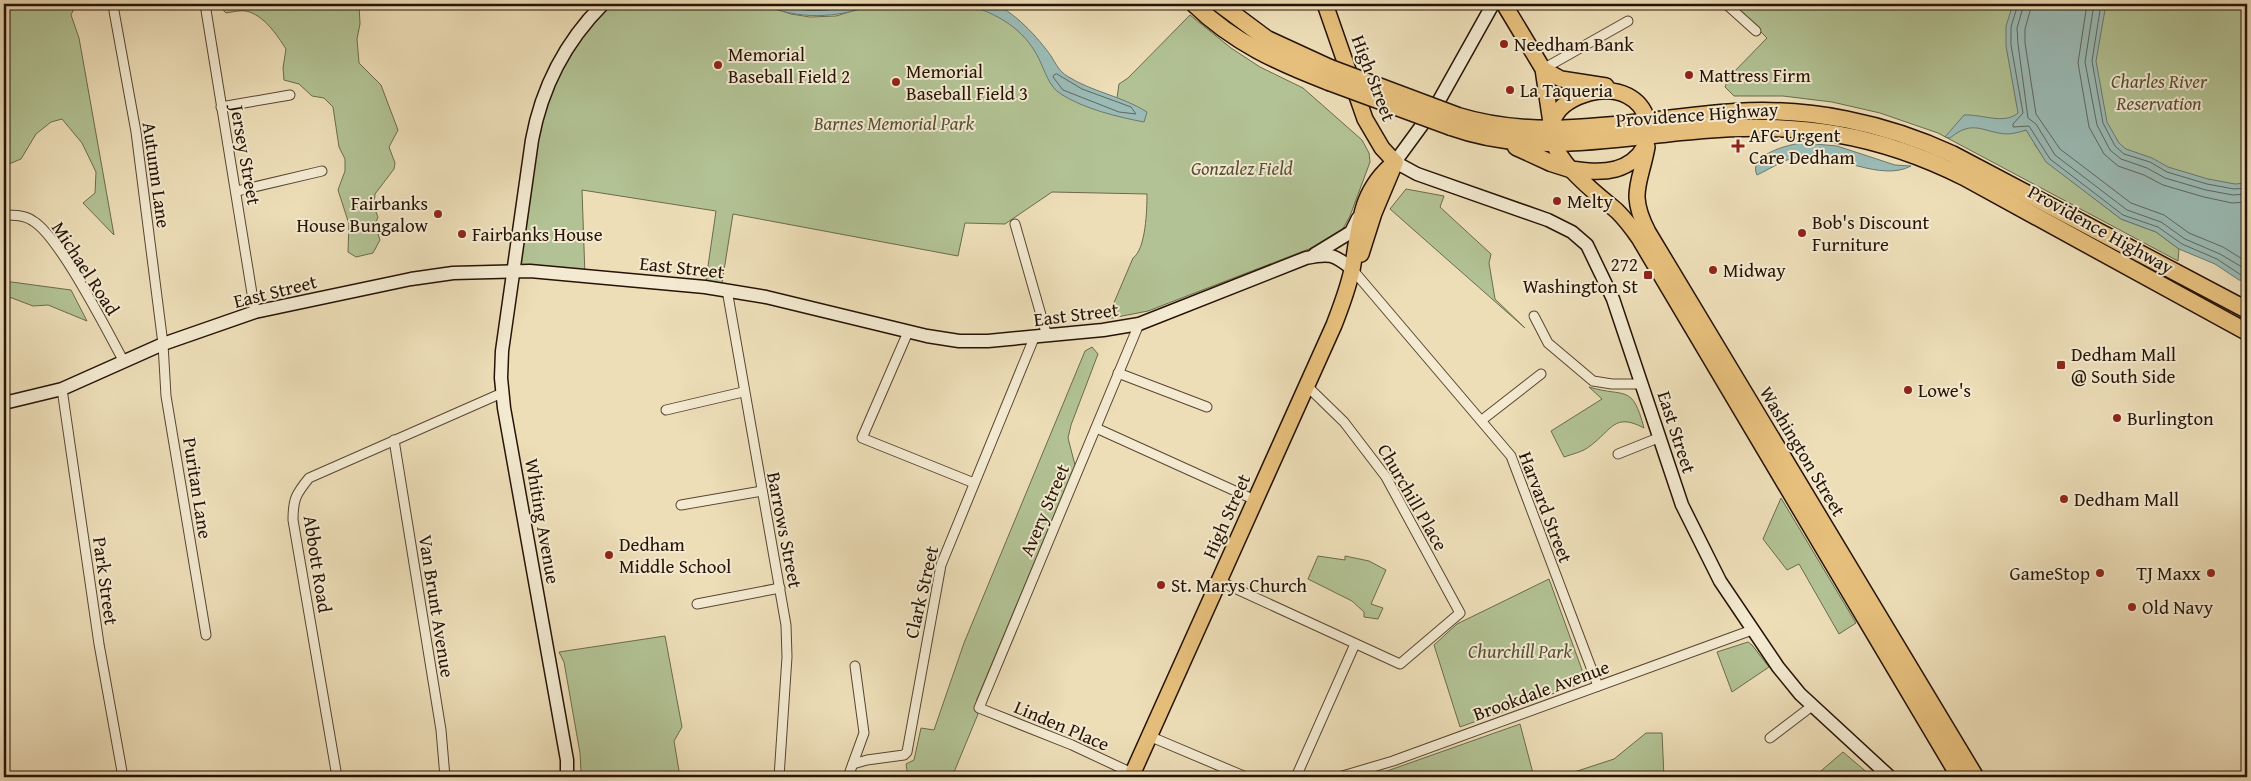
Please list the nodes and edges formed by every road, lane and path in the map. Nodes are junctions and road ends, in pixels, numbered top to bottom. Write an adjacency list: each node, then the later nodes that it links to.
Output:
1 (205, 4): 16 (street, Jersey Street)
2 (603, 4): 30 (main road, Whiting Avenue)
3 (1194, 4): 13 (highway, Providence Highway)
4 (1220, 4): 13 (highway, Providence Highway)
5 (1325, 4): 21 (main road, High Street)
6 (1493, 4): 21 (main road)
7 (1504, 4): 12 (main road)
8 (1726, 4): 11 (street)
9 (114, 11): 39 (street, Autumn Lane)
10 (1628, 21): 12 (street)
11 (1756, 31)
12 (1543, 69): 14 (main road); 19 (main road)
13 (1330, 75): 17 (highway, Providence Highway, bridge)
14 (1628, 94): 18 (main road); 19 (main road)
15 (290, 95): 16 (street)
16 (222, 106): 24 (street, Jersey Street)
17 (1455, 122): 19 (highway, Providence Highway); 20 (highway, Providence Highway)
18 (1648, 128): 19 (highway, Providence Highway); 22 (main road); 32 (highway, Providence Highway); 37 (highway, Providence Highway); 85 (main road, Washington Street)
19 (1553, 137): 20 (highway, Providence Highway); 22 (main road, Washington Street)
20 (1505, 142): 22 (highway)
21 (1395, 162): 25 (main road, High Street); 29 (main road, High Street); 43 (main road, East Street)
22 (1570, 169): 84 (main road, Washington Street)
23 (322, 171): 24 (street)
24 (237, 190): 33 (street, Jersey Street)
25 (1363, 207): 28 (main road); 29 (main road, High Street)
26 (4, 214): 40 (street, Michael Road)
27 (1015, 224): 38 (street)
28 (1306, 258): 29 (main road, East Street); 35 (main road, East Street)
29 (1352, 269): 44 (main road, High Street); 51 (street, Harvard Street)
30 (514, 270): 31 (main road, East Street); 33 (main road, East Street); 47 (main road, Whiting Avenue)
31 (727, 290): 36 (main road, East Street); 46 (street, Barrows Street)
32 (2247, 310)
33 (255, 312): 39 (main road, East Street)
34 (1534, 316): 43 (street)
35 (1140, 324): 38 (main road, East Street); 41 (street, Avery Street)
36 (908, 332): 38 (main road, East Street); 56 (street)
37 (2247, 332)
38 (1040, 337): 56 (street, Clark Street)
39 (163, 344): 40 (main road, East Street); 64 (street, Puritan Lane)
40 (124, 362): 45 (main road, East Street)
41 (1118, 373): 49 (street); 52 (street, Avery Street)
42 (1541, 374): 51 (street)
43 (1641, 384): 53 (main road, East Street)
44 (1306, 385): 58 (main road, High Street); 65 (street, Churchill Place)
45 (62, 389): 48 (main road, East Street); 74 (street, Park Street)
46 (743, 392): 50 (street); 57 (street, Barrows Street)
47 (502, 393): 54 (street, Abbott Road); 77 (main road, Whiting Avenue)
48 (4, 403)
49 (1207, 407)
50 (666, 410)
51 (1482, 420): 67 (street, Harvard Street)
52 (1096, 428): 58 (street); 69 (street, Avery Street)
53 (1658, 438): 55 (street); 63 (main road, East Street)
54 (394, 440): 75 (street, Abbott Road); 76 (street, Van Brunt Avenue)
55 (1618, 454)
56 (974, 483): 72 (street, Clark Street)
57 (762, 492): 59 (street); 61 (street, Barrows Street)
58 (1255, 500): 60 (main road, High Street)
59 (681, 505)
60 (1219, 581): 65 (street); 70 (main road, High Street)
61 (780, 588): 62 (street); 78 (street, Barrows Street)
62 (697, 604)
63 (1752, 630): 67 (street, Brookdale Avenue); 68 (main road, East Street)
64 (206, 635)
65 (1355, 644): 81 (street)
66 (856, 666): 72 (street)
67 (1598, 686): 82 (street, Brookdale Avenue)
68 (1812, 706): 71 (street); 83 (main road, East Street)
69 (979, 708): 73 (street, Linden Place)
70 (1149, 736): 73 (main road, High Street); 80 (street)
71 (1770, 738)
72 (853, 764): 79 (street)
73 (1131, 775)
74 (124, 777)
75 (337, 777)
76 (445, 777)
77 (567, 777)
78 (778, 777)
79 (848, 777)
80 (1246, 777)
81 (1296, 777)
82 (1339, 777)
83 (1890, 777)
84 (1959, 777)
85 (1976, 777)

